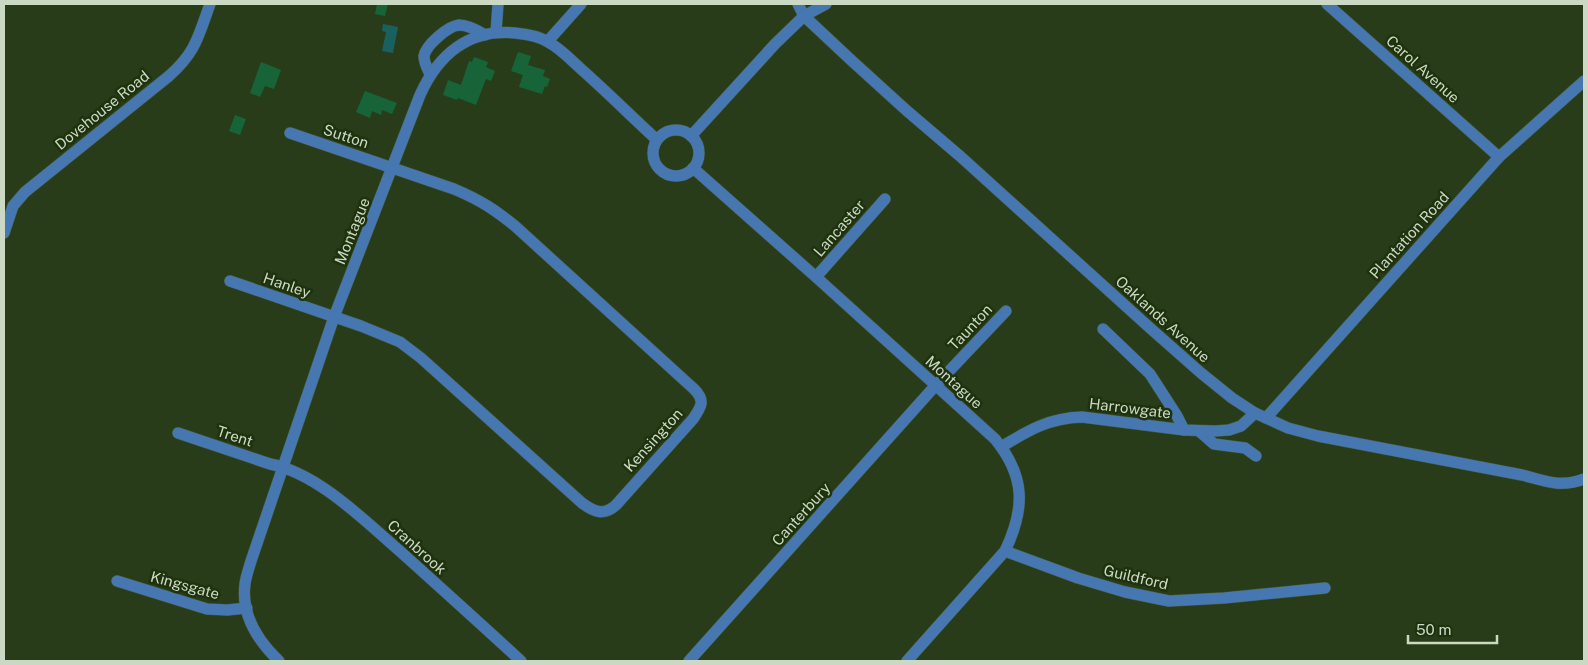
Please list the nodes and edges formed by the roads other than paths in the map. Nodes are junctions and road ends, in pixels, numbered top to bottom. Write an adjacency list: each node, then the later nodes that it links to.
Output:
1 (210, 4): 19 (street, Dovehouse Road)
2 (498, 4): 8 (street)
3 (581, 4): 9 (street)
4 (798, 4): 7 (street)
5 (826, 4): 7 (street)
6 (1327, 4): 15 (street, Carol Avenue)
7 (804, 16): 13 (street); 26 (street, Oaklands Avenue)
8 (490, 34): 9 (street, Montague); 10 (street, Montague); 10 (street)
9 (548, 41): 14 (street, Montague)
10 (430, 74): 16 (street, Montague)
11 (1584, 81): 15 (street, Plantation Road)
12 (290, 133): 16 (street, Sutton)
13 (691, 136): 14 (street); 17 (street)
14 (656, 139): 17 (street)
15 (1499, 157): 26 (street, Plantation Road)
16 (393, 167): 23 (street, Montague); 23 (street, Kensington)
17 (693, 168): 20 (street, Montague)
18 (885, 199): 20 (street, Lancaster)
19 (4, 233)
20 (816, 277): 25 (street, Montague)
21 (230, 281): 23 (street, Hanley)
22 (1006, 311): 25 (street, Taunton)
23 (334, 317): 32 (street, Montague)
24 (1103, 329): 27 (street)
25 (935, 386): 30 (street, Montague); 40 (street, Canterbury)
26 (1261, 416): 28 (street, Harrowgate); 33 (street, Oaklands Avenue)
27 (1184, 430): 28 (street, Harrowgate); 30 (street, Harrowgate)
28 (1199, 431): 31 (street)
29 (178, 433): 32 (street, Trent)
30 (1001, 446): 34 (street, Montague)
31 (1256, 456)
32 (283, 466): 37 (street, Montague); 39 (street, Cranbrook)
33 (1584, 479)
34 (1005, 551): 36 (street, Guildford); 41 (street, Montague)
35 (117, 581): 37 (street, Kingsgate)
36 (1325, 588)
37 (247, 608): 38 (street, Montague)
38 (279, 661)
39 (522, 661)
40 (689, 661)
41 (907, 661)

